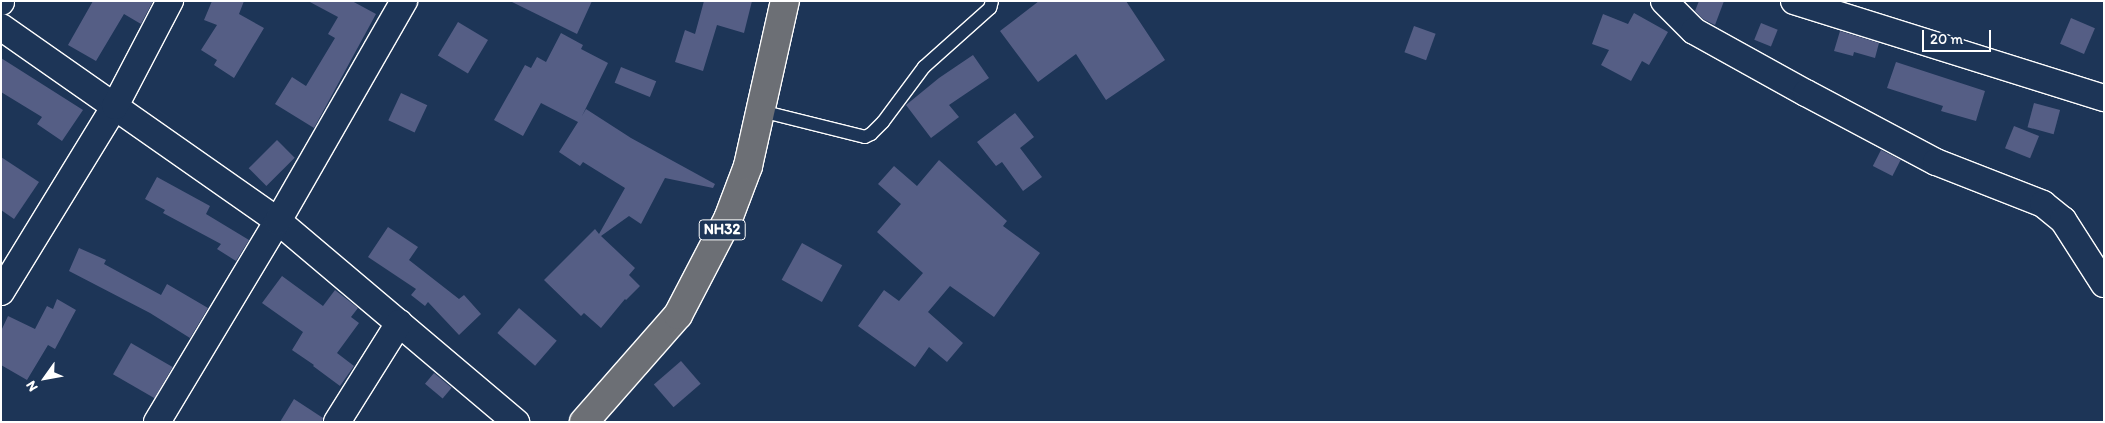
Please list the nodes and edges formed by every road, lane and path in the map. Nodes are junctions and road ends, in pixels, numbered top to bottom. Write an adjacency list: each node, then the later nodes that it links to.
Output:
1 (170, 1): 10 (street)
2 (404, 1): 12 (street)
3 (786, 1): 11 (highway, NH32)
4 (992, 1): 11 (lane)
5 (1664, 1): 13 (street)
6 (1794, 1): 7 (street)
7 (1842, 8): 9 (street)
8 (1, 27): 10 (street)
9 (2104, 98)
10 (115, 106): 12 (street); 14 (street)
11 (761, 111): 19 (highway, NH32)
12 (278, 221): 15 (street); 16 (street)
13 (2104, 284)
14 (1, 292)
15 (399, 323): 17 (street); 18 (street)
16 (157, 422)
17 (336, 422)
18 (516, 422)
19 (584, 422)

